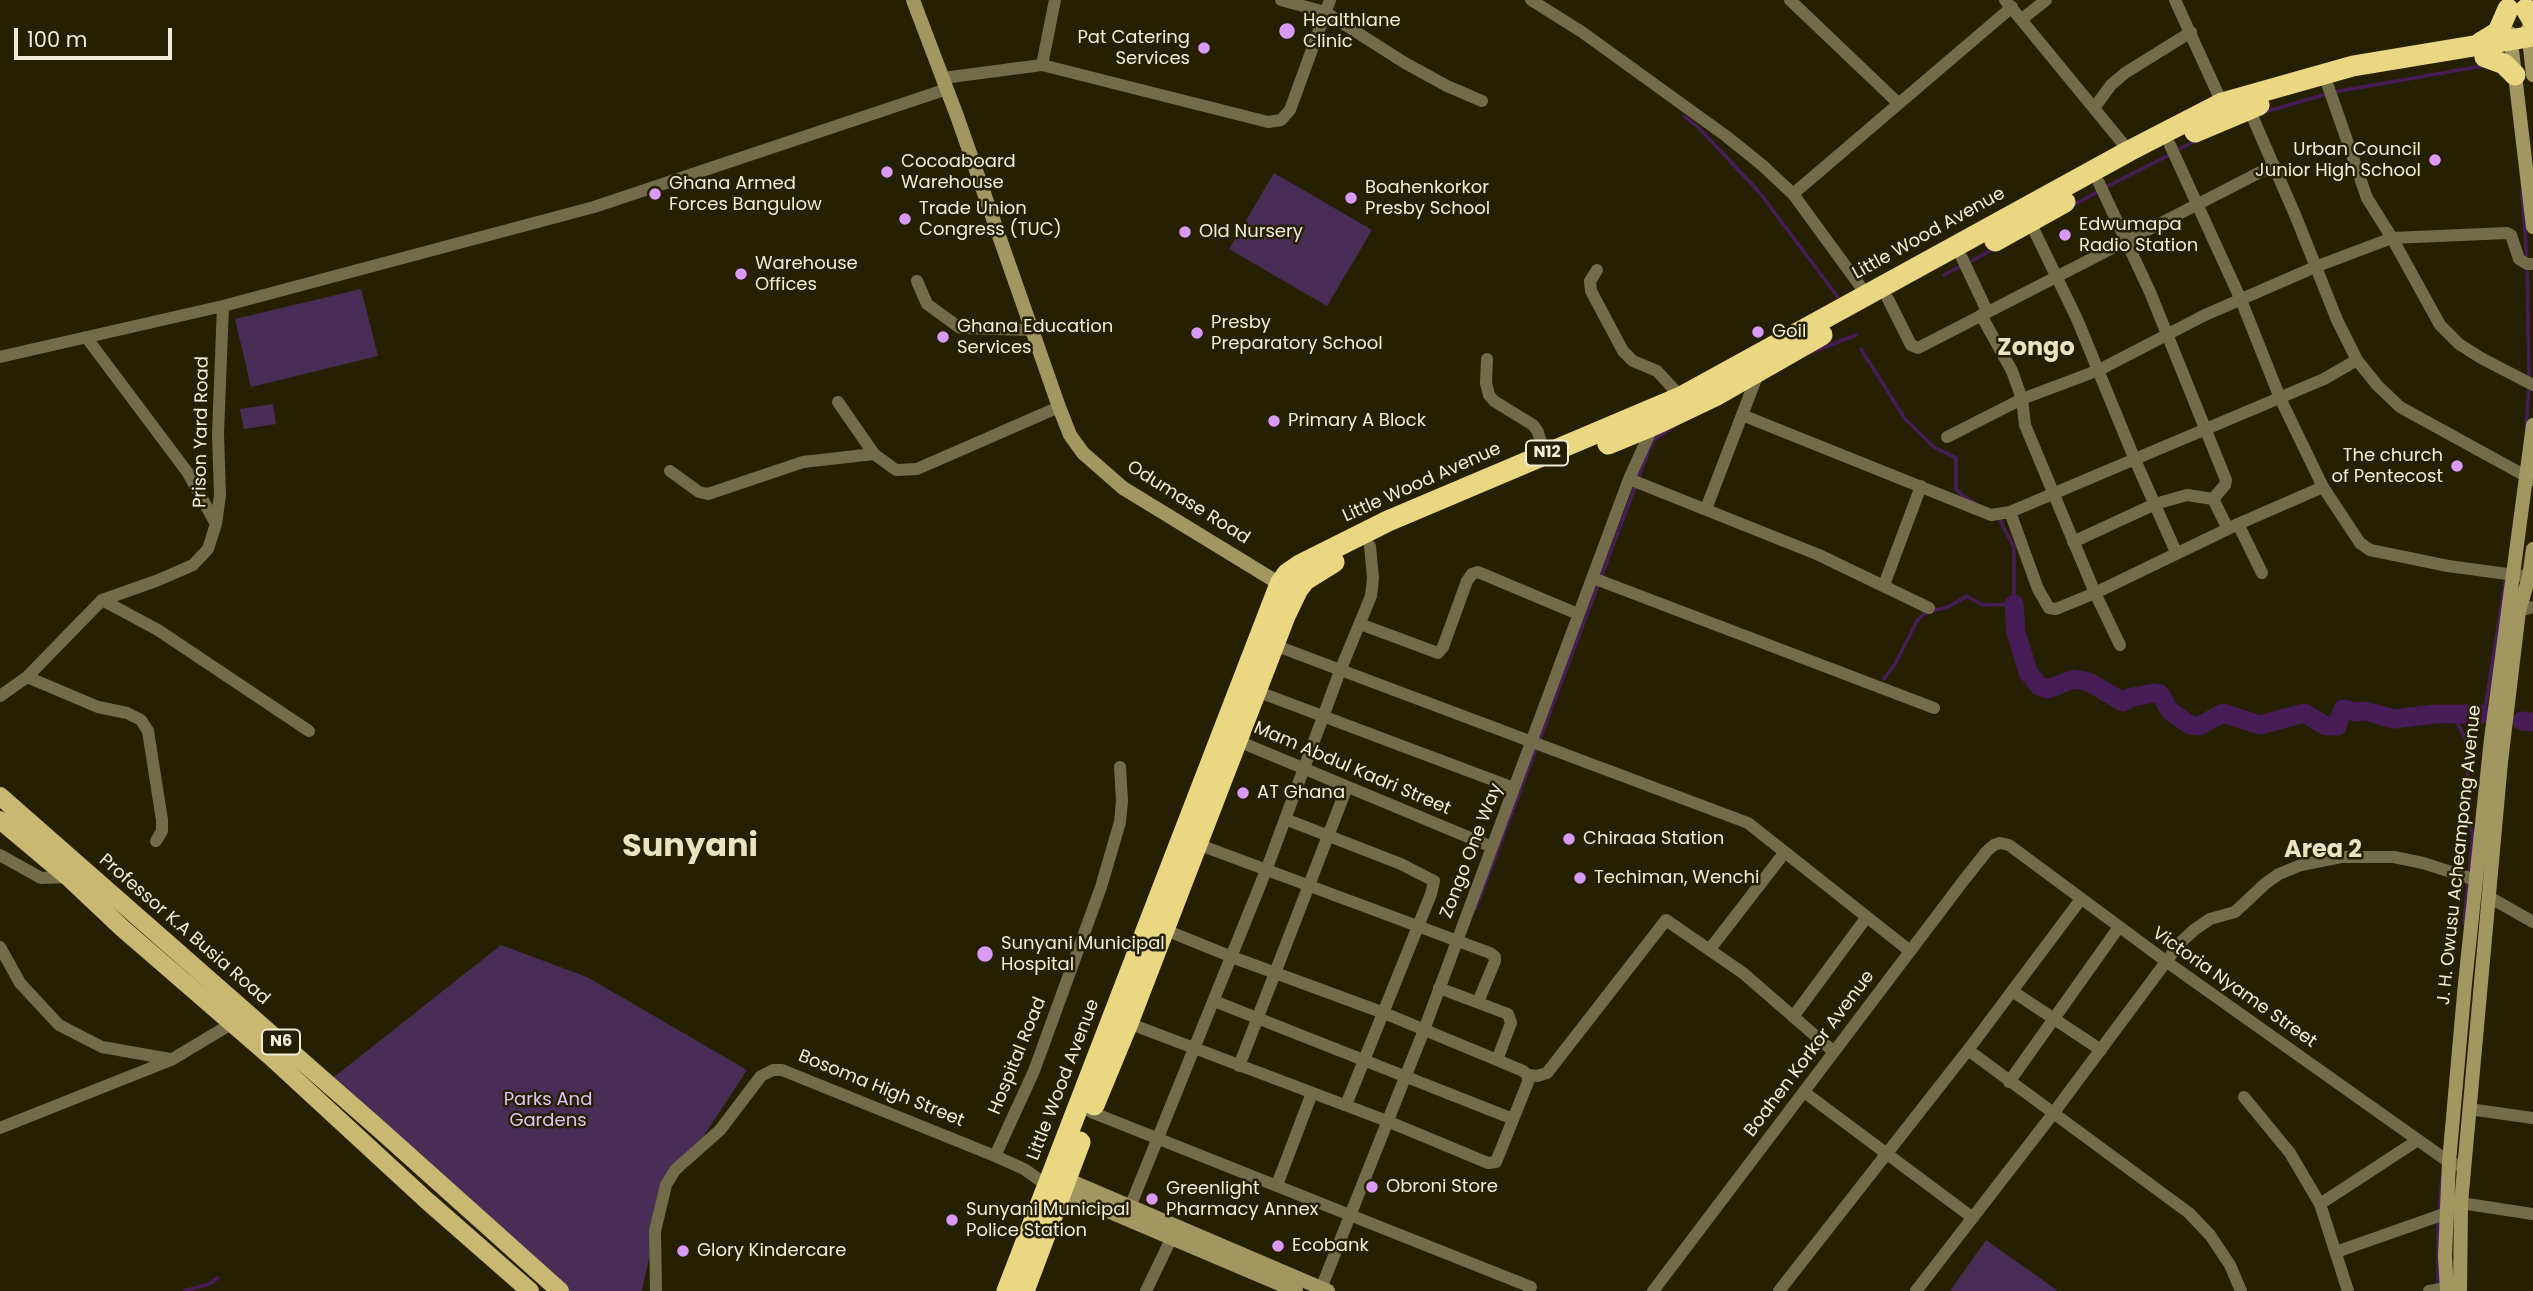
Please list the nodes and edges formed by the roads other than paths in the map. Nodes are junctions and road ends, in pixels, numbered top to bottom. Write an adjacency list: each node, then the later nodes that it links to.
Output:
1 (912, 0): 15 (street, Odumase Road)
2 (1055, 0): 14 (street)
3 (1281, 0): 9 (street)
4 (1531, 0): 26 (street)
5 (1790, 0): 18 (street)
6 (2046, 0): 10 (street)
7 (2175, 0): 11 (street)
8 (2009, 3): 10 (street); 18 (street)
9 (1327, 6): 14 (street); 17 (street)
10 (2022, 19): 20 (street)
11 (2191, 32): 19 (street); 20 (street)
12 (2523, 35): 13 (highway, Little Wood Avenue / N12); 13 (highway); 29 (street)
13 (2481, 51): 16 (highway, Little Wood Avenue / N12); 19 (highway, Little Wood Avenue / N12)
14 (1042, 65): 15 (street)
15 (945, 83): 41 (street); 43 (street, Odumase Road)
16 (2328, 86): 21 (highway, Little Wood Avenue / N12); 30 (street)
17 (1482, 101)
18 (1898, 103): 26 (street)
19 (2222, 103): 23 (highway, Little Wood Avenue / N12)
20 (2094, 108): 23 (street)
21 (2249, 109): 22 (highway, Little Wood Avenue / N12); 24 (street)
22 (2170, 145): 25 (highway, Little Wood Avenue / N12); 27 (street)
23 (2129, 151): 38 (highway, Little Wood Avenue / N12)
24 (2274, 165): 27 (street); 34 (street)
25 (2099, 183): 28 (highway, Little Wood Avenue / N12); 31 (street)
26 (1793, 194): 38 (street)
27 (2198, 205): 31 (street); 40 (street)
28 (2030, 222): 32 (highway, Little Wood Avenue / N12); 36 (street)
29 (2533, 227)
30 (2392, 237): 33 (street); 34 (street); 51 (street)
31 (2128, 242): 36 (street); 44 (street)
32 (1962, 258): 39 (highway, Little Wood Avenue / N12); 42 (street)
33 (2533, 264)
34 (2315, 267): 40 (street); 48 (street)
35 (1597, 270): 52 (street)
36 (2056, 276): 42 (street); 50 (street)
37 (917, 281): 43 (street)
38 (1866, 294): 52 (highway, Little Wood Avenue / N12)
39 (1888, 299): 42 (street); 49 (highway, Little Wood Avenue / N12)
40 (2241, 300): 44 (street); 53 (street)
41 (223, 306): 45 (street); 75 (street, Prison Yard Road)
42 (1984, 313): 54 (street)
43 (1031, 330): 56 (street, Odumase Road)
44 (2166, 334): 50 (street); 60 (street)
45 (86, 337): 46 (street); 75 (street)
46 (0, 357)
47 (1487, 359): 63 (street)
48 (2357, 360): 53 (street); 67 (street)
49 (1759, 370): 57 (street); 58 (highway, Little Wood Avenue / N12)
50 (2099, 370): 54 (street); 64 (street)
51 (2533, 385)
52 (1681, 397): 63 (highway, Little Wood Avenue / N12)
53 (2280, 398): 60 (street); 69 (street)
54 (2022, 399): 61 (street); 70 (street)
55 (838, 402): 62 (street)
56 (1059, 407): 62 (street); 86 (street, Odumase Road)
57 (1742, 415): 68 (street); 73 (street)
58 (1654, 425): 66 (street, Zongo One Way); 78 (highway, Little Wood Avenue / N12)
59 (2533, 425): 67 (street, J. H. Owusu Acheampong Avenue)
60 (2205, 429): 64 (street); 71 (street)
61 (1947, 437)
62 (874, 454): 65 (street)
63 (1544, 454): 86 (highway, Little Wood Avenue / N12)
64 (2135, 460): 70 (street); 72 (street)
65 (670, 471)
66 (1629, 479): 73 (street); 84 (street, Zongo One Way)
67 (2530, 479): 82 (street, J. H. Owusu Acheampong Avenue)
68 (1921, 486): 74 (street); 85 (street)
69 (2323, 487): 76 (street); 82 (street)
70 (2054, 494): 74 (street); 77 (street)
71 (2213, 499): 72 (street); 76 (street)
72 (2155, 505): 77 (street); 80 (street)
73 (1706, 509): 85 (street)
74 (2002, 514): 87 (street)
75 (216, 524): 88 (street, Prison Yard Road)
76 (2233, 526): 80 (street); 81 (street)
77 (2073, 542): 87 (street)
78 (1370, 546): 86 (highway, Little Wood Avenue / N12); 92 (street)
79 (2533, 549): 83 (street, J. H. Owusu Acheampong Avenue)
80 (2176, 552): 87 (street)
81 (2262, 573)
82 (2513, 575): 83 (street); 120 (street, J. H. Owusu Acheampong Avenue)
83 (2529, 577): 90 (street, J. H. Owusu Acheampong Avenue)
84 (1593, 578): 91 (street, Zongo One Way); 99 (street)
85 (1884, 585): 89 (street)
86 (1288, 588): 93 (highway, Little Wood Avenue / N12); 135 (highway, Little Wood Avenue / N12)
87 (2095, 593): 94 (street)
88 (102, 600): 96 (street, Prison Yard Road); 101 (street)
89 (1929, 608)
90 (2526, 609): 122 (street, J. H. Owusu Acheampong Avenue)
91 (1578, 614): 92 (street); 103 (street, Zongo One Way)
92 (1360, 625): 95 (street)
93 (1274, 645): 95 (street); 97 (highway, Little Wood Avenue / N12)
94 (2120, 645)
95 (1340, 671): 100 (street); 103 (street)
96 (27, 677): 98 (street, Prison Yard Road); 112 (street)
97 (1256, 691): 100 (street); 102 (highway, Little Wood Avenue / N12)
98 (0, 696)
99 (1934, 708)
100 (1323, 717): 105 (street); 107 (street)
101 (309, 731)
102 (1238, 741): 105 (street, Mam Abdul Kadri Street); 114 (highway, Little Wood Avenue / N12)
103 (1531, 743): 107 (street, Zongo One Way); 116 (street)
104 (1120, 767): 174 (street, Hospital Road)
105 (1304, 769): 106 (street, Mam Abdul Kadri Street); 109 (street)
106 (1347, 787): 111 (street); 115 (street, Mam Abdul Kadri Street)
107 (1514, 788): 115 (street, Zongo One Way)
108 (0, 796): 191 (main road, Professor K.A Busia Road / N6)
109 (1285, 819): 111 (street); 118 (street)
110 (0, 820): 119 (main road, Professor K.A Busia Road / N6)
111 (1327, 836): 121 (street); 126 (street)
112 (156, 841)
113 (2000, 843): 123 (street, Victoria Nyame Street); 132 (street, Boahen Korkor Avenue)
114 (1197, 844): 118 (street); 128 (highway, Little Wood Avenue / N12)
115 (1492, 846): 129 (street, Zongo One Way)
116 (1785, 852): 124 (street); 131 (street)
117 (0, 855): 119 (street)
118 (1267, 868): 121 (street); 133 (street)
119 (68, 877): 147 (main road, Professor K.A Busia Road / N6)
120 (2476, 880): 134 (street); 175 (street, J. H. Owusu Acheampong Avenue)
121 (1308, 884): 126 (street); 136 (street)
122 (2489, 897): 125 (street); 164 (street, J. H. Owusu Acheampong Avenue)
123 (2081, 899): 127 (street, Victoria Nyame Street); 138 (street)
124 (1866, 918): 132 (street); 143 (street)
125 (2533, 922)
126 (1418, 926): 129 (street); 142 (street)
127 (2119, 927): 134 (street, Victoria Nyame Street); 145 (street)
128 (1163, 929): 133 (street); 135 (highway, Little Wood Avenue / N12)
129 (1456, 942): 137 (street, Zongo One Way); 141 (street)
130 (0, 947): 153 (street)
131 (1710, 948): 143 (street); 157 (street)
132 (1910, 951): 152 (street, Boahen Korkor Avenue)
133 (1232, 957): 136 (street); 140 (street)
134 (2167, 961): 151 (street); 172 (street, Victoria Nyame Street)
135 (1140, 966): 139 (highway, Little Wood Avenue / N12)
136 (1275, 973): 142 (street); 144 (street)
137 (1439, 988): 141 (street); 148 (street, Zongo One Way)
138 (2012, 991): 145 (street); 150 (street)
139 (1128, 998): 146 (highway, Little Wood Avenue / N12); 177 (highway, Little Wood Avenue / N12)
140 (1214, 1000): 144 (street); 149 (street)
141 (1478, 1002): 154 (street)
142 (1384, 1013): 148 (street); 155 (street)
143 (1793, 1017): 152 (street)
144 (1257, 1018): 155 (street); 156 (street)
145 (2053, 1018): 151 (street); 159 (street)
146 (1128, 1023): 149 (street); 165 (highway, Little Wood Avenue / N12)
147 (231, 1024): 153 (street); 190 (main road, Professor K.A Busia Road / N6)
148 (1424, 1030): 154 (street); 158 (street, Zongo One Way)
149 (1195, 1049): 156 (street); 171 (street)
150 (1968, 1050): 159 (street); 173 (street)
151 (2101, 1050): 166 (street)
152 (1834, 1052): 160 (street, Boahen Korkor Avenue)
153 (171, 1060): 170 (street)
154 (1497, 1060): 157 (street)
155 (1363, 1061): 158 (street); 163 (street)
156 (1239, 1066): 161 (street)
157 (1528, 1075): 168 (street)
158 (1405, 1076): 168 (street); 169 (street, Zongo One Way)
159 (2009, 1082): 166 (street)
160 (1804, 1092): 173 (street); 198 (street, Boahen Korkor Avenue)
161 (1311, 1093): 163 (street); 178 (street)
162 (2244, 1097): 180 (street)
163 (1346, 1105): 169 (street)
164 (2469, 1109): 167 (street); 176 (street, J. H. Owusu Acheampong Avenue)
165 (1091, 1112): 171 (street); 177 (highway, Little Wood Avenue / N12)
166 (2052, 1115): 185 (street); 201 (street)
167 (2533, 1118)
168 (1513, 1119): 169 (street)
169 (1387, 1121): 183 (street, Zongo One Way)
170 (0, 1128)
171 (1158, 1139): 178 (street); 181 (street)
172 (2418, 1140): 175 (street, Victoria Nyame Street); 180 (street)
173 (1886, 1154): 185 (street); 199 (street)
174 (995, 1156): 177 (street, Bosoma High Street); 192 (street, Bosoma High Street)
175 (2449, 1162): 176 (street, Victoria Nyame Street); 182 (street, J. H. Owusu Acheampong Avenue)
176 (2464, 1167): 179 (street, J. H. Owusu Acheampong Avenue)
177 (1058, 1183): 181 (street, Bosoma High Street); 186 (street, Bosoma High Street); 193 (highway, Little Wood Avenue / N12); 194 (highway, Little Wood Avenue / N12)
178 (1277, 1185): 183 (street)
179 (2461, 1203): 184 (street); 189 (street, J. H. Owusu Acheampong Avenue)
180 (2320, 1204): 187 (street)
181 (1130, 1208): 188 (street, Bosoma High Street)
182 (2447, 1213): 187 (street); 189 (street, J. H. Owusu Acheampong Avenue)
183 (1351, 1214): 188 (street, Zongo One Way); 197 (street)
184 (2533, 1214)
185 (1973, 1218): 200 (street)
186 (1171, 1238): 195 (street); 196 (street, Bosoma High Street)
187 (2336, 1252): 202 (street)
188 (1323, 1290)
189 (2452, 1290): 203 (street)
190 (530, 1291)
191 (559, 1291)
192 (656, 1291)
193 (1007, 1291)
194 (1024, 1291)
195 (1146, 1291)
196 (1296, 1291)
197 (1530, 1291)
198 (1653, 1291)
199 (1779, 1291)
200 (1916, 1291)
201 (2241, 1291)
202 (2348, 1291)
203 (2429, 1291)

